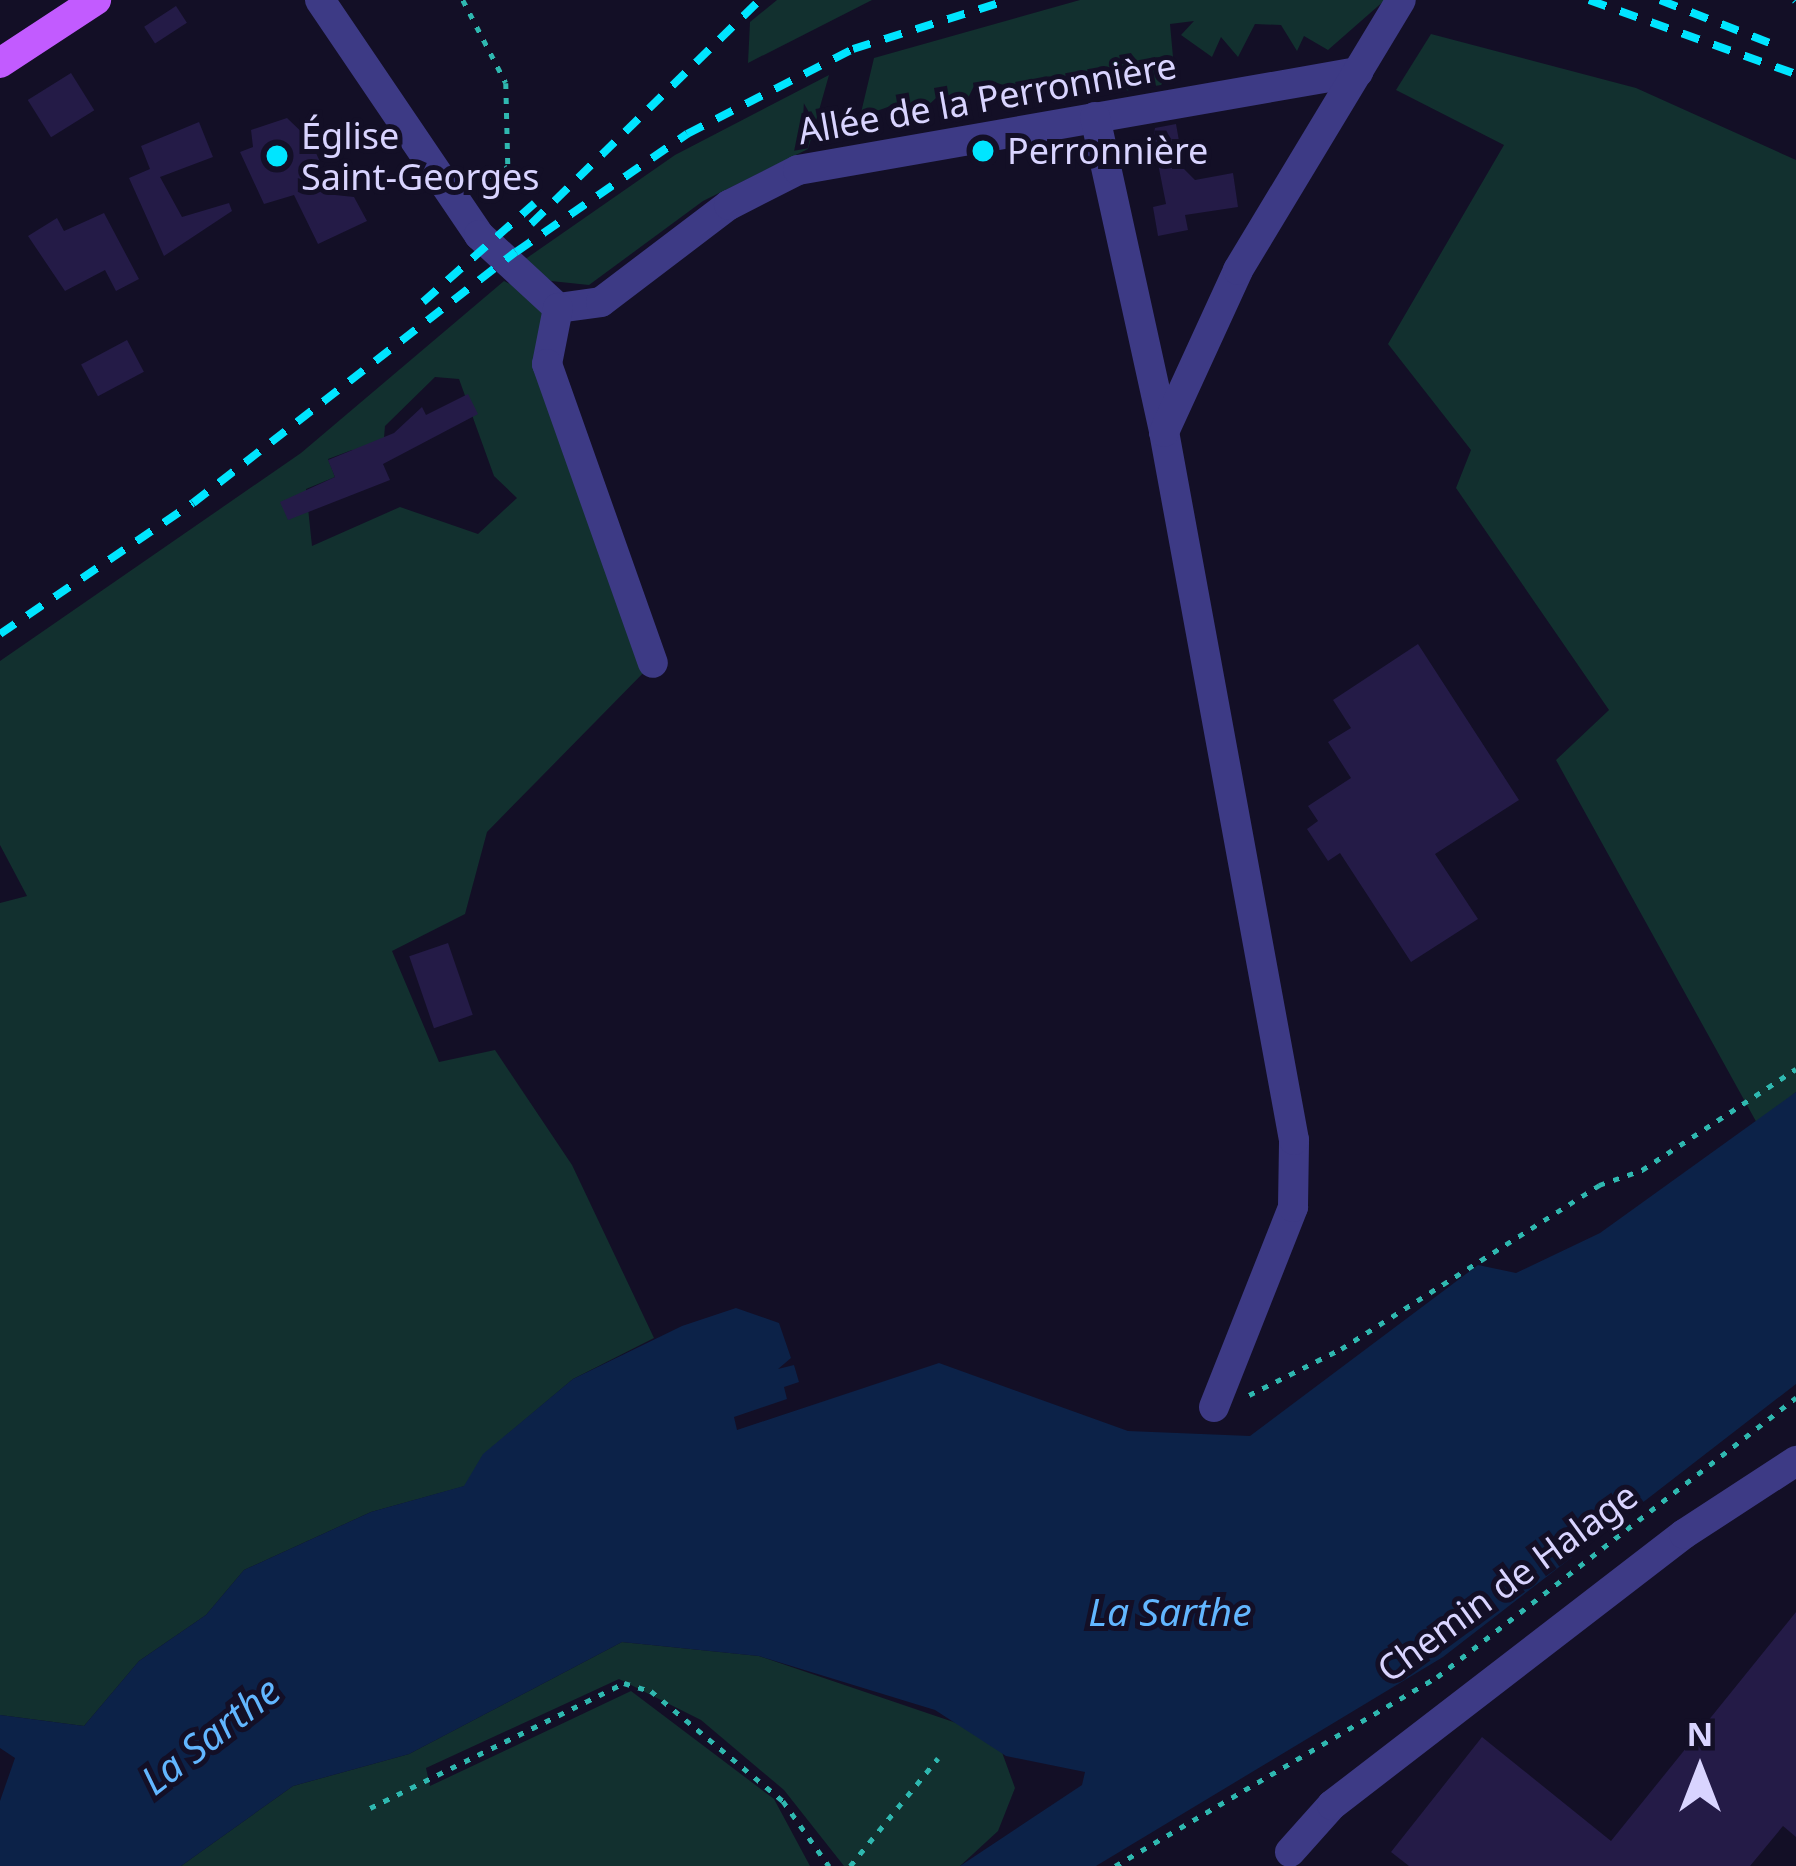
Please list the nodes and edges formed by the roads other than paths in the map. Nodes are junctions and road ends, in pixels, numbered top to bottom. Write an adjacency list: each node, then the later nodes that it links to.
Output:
1 (96, 0): 4 (main road)
2 (320, 0): 7 (street)
3 (1401, 0): 5 (street)
4 (0, 63)
5 (1358, 72): 6 (street, Allée de la Perronnière); 8 (street)
6 (1095, 117): 7 (street, Allée de la Perronnière); 8 (street)
7 (558, 308): 9 (street)
8 (1164, 432): 10 (street)
9 (652, 663)
10 (1218, 1397)
11 (1796, 1461): 12 (street)
12 (1290, 1852)

